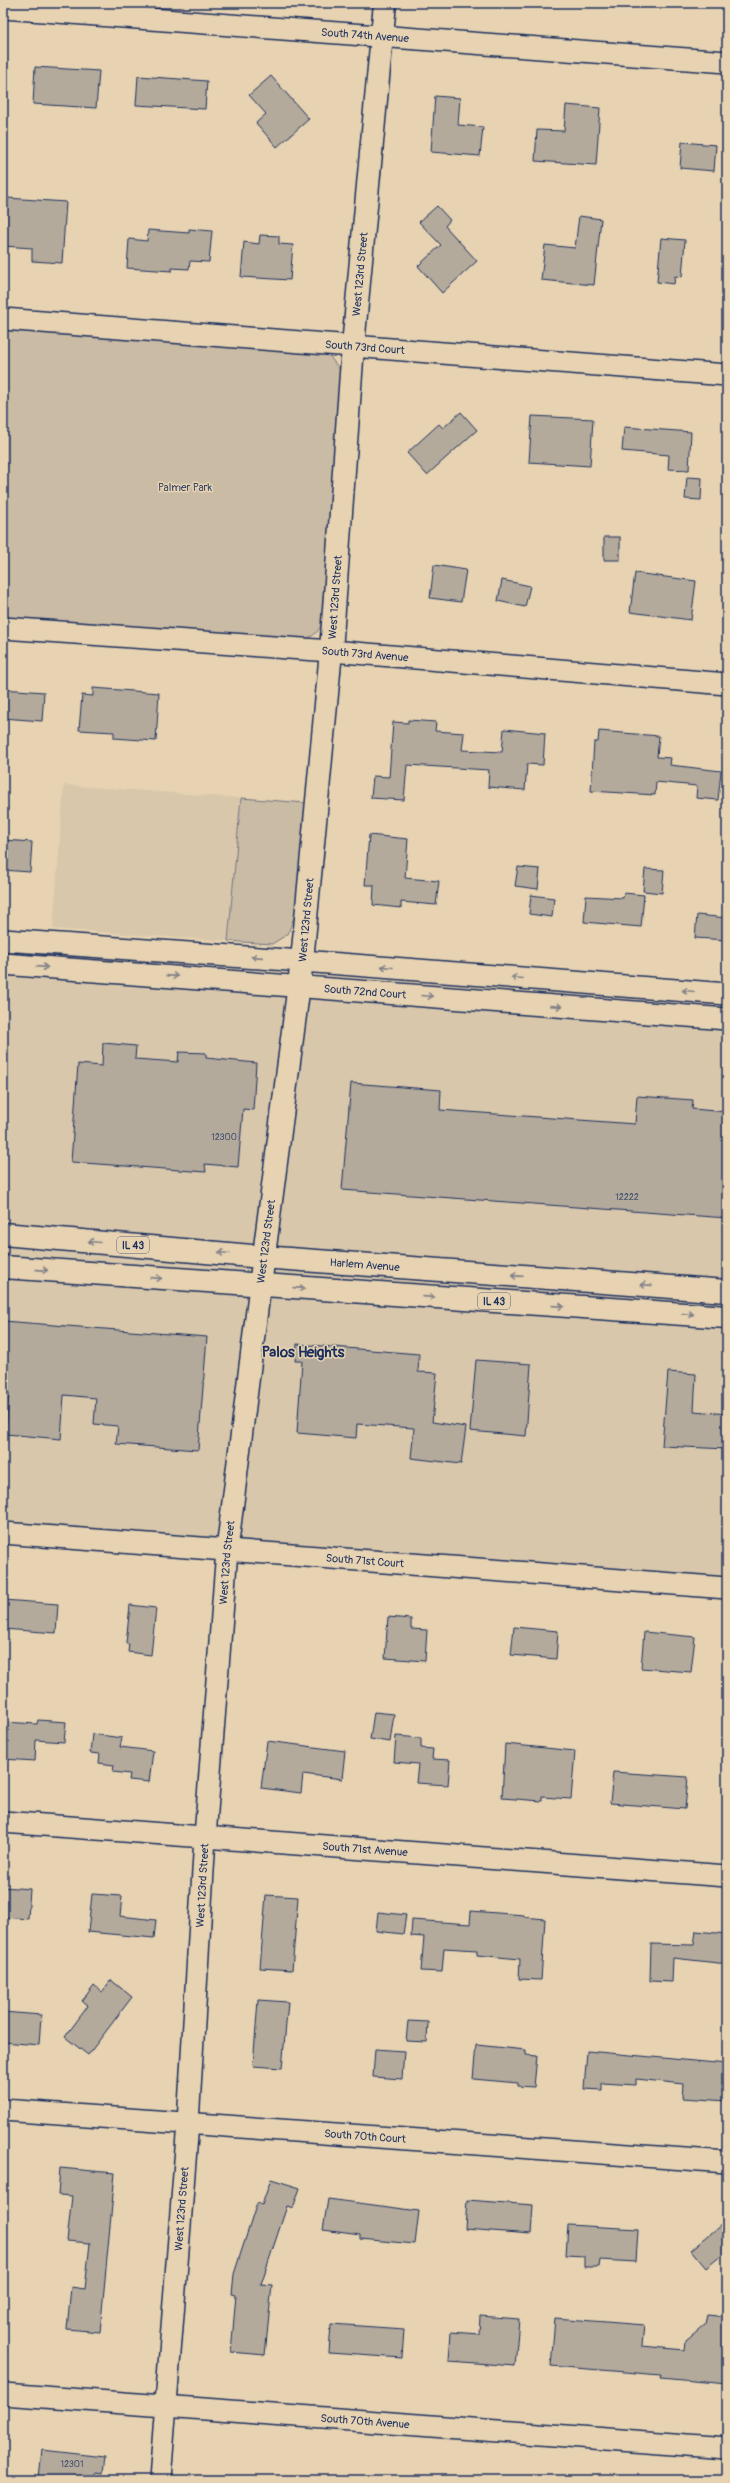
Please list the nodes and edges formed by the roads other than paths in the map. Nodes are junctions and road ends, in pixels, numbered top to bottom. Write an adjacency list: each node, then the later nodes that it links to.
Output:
1 (385, 3): 3 (main road, West 123rd Street)
2 (3, 8): 3 (street, South 74th Avenue)
3 (382, 38): 4 (street, South 74th Avenue); 6 (main road, West 123rd Street)
4 (727, 62)
5 (3, 320): 6 (street, South 73rd Court)
6 (353, 346): 7 (street, South 73rd Court); 9 (main road, West 123rd Street)
7 (727, 375)
8 (3, 628): 9 (street, South 73rd Avenue)
9 (331, 651): 10 (street, South 73rd Avenue); 13 (main road, West 123rd Street)
10 (727, 684)
11 (3, 940): 12 (street)
12 (104, 947): 13 (street, one-way to 12); 15 (street)
13 (302, 960): 16 (main road, West 123rd Street); 17 (street, one-way to 13)
14 (3, 964): 15 (street, South 72nd Court, one-way to 15)
15 (102, 971): 16 (street, South 72nd Court, one-way to 16)
16 (299, 986): 18 (street, South 72nd Court, one-way to 18); 20 (main road, West 123rd Street)
17 (727, 994)
18 (727, 1019)
19 (3, 1234): 20 (main road, Harlem Avenue / IL 43, one-way to 19)
20 (262, 1257): 22 (main road, West 123rd Street); 23 (main road, Harlem Avenue / IL 43, one-way to 20)
21 (3, 1267): 22 (main road, IL 43, one-way to 22)
22 (260, 1286): 24 (main road, IL 43, one-way to 24); 26 (street, West 123rd Street)
23 (727, 1291)
24 (727, 1317)
25 (3, 1533): 26 (street, South 71st Court)
26 (227, 1550): 27 (street, South 71st Court); 29 (street, West 123rd Street)
27 (727, 1588)
28 (3, 1822): 29 (street, South 71st Avenue)
29 (204, 1837): 30 (street, South 71st Avenue); 32 (street, West 123rd Street)
30 (727, 1876)
31 (3, 2110): 32 (street, South 70th Court)
32 (188, 2123): 33 (street, South 70th Court); 35 (street, West 123rd Street)
33 (727, 2162)
34 (3, 2394): 35 (street, South 70th Avenue)
35 (166, 2407): 36 (street, South 70th Avenue); 37 (street, West 123rd Street)
36 (727, 2448)
37 (160, 2480)

